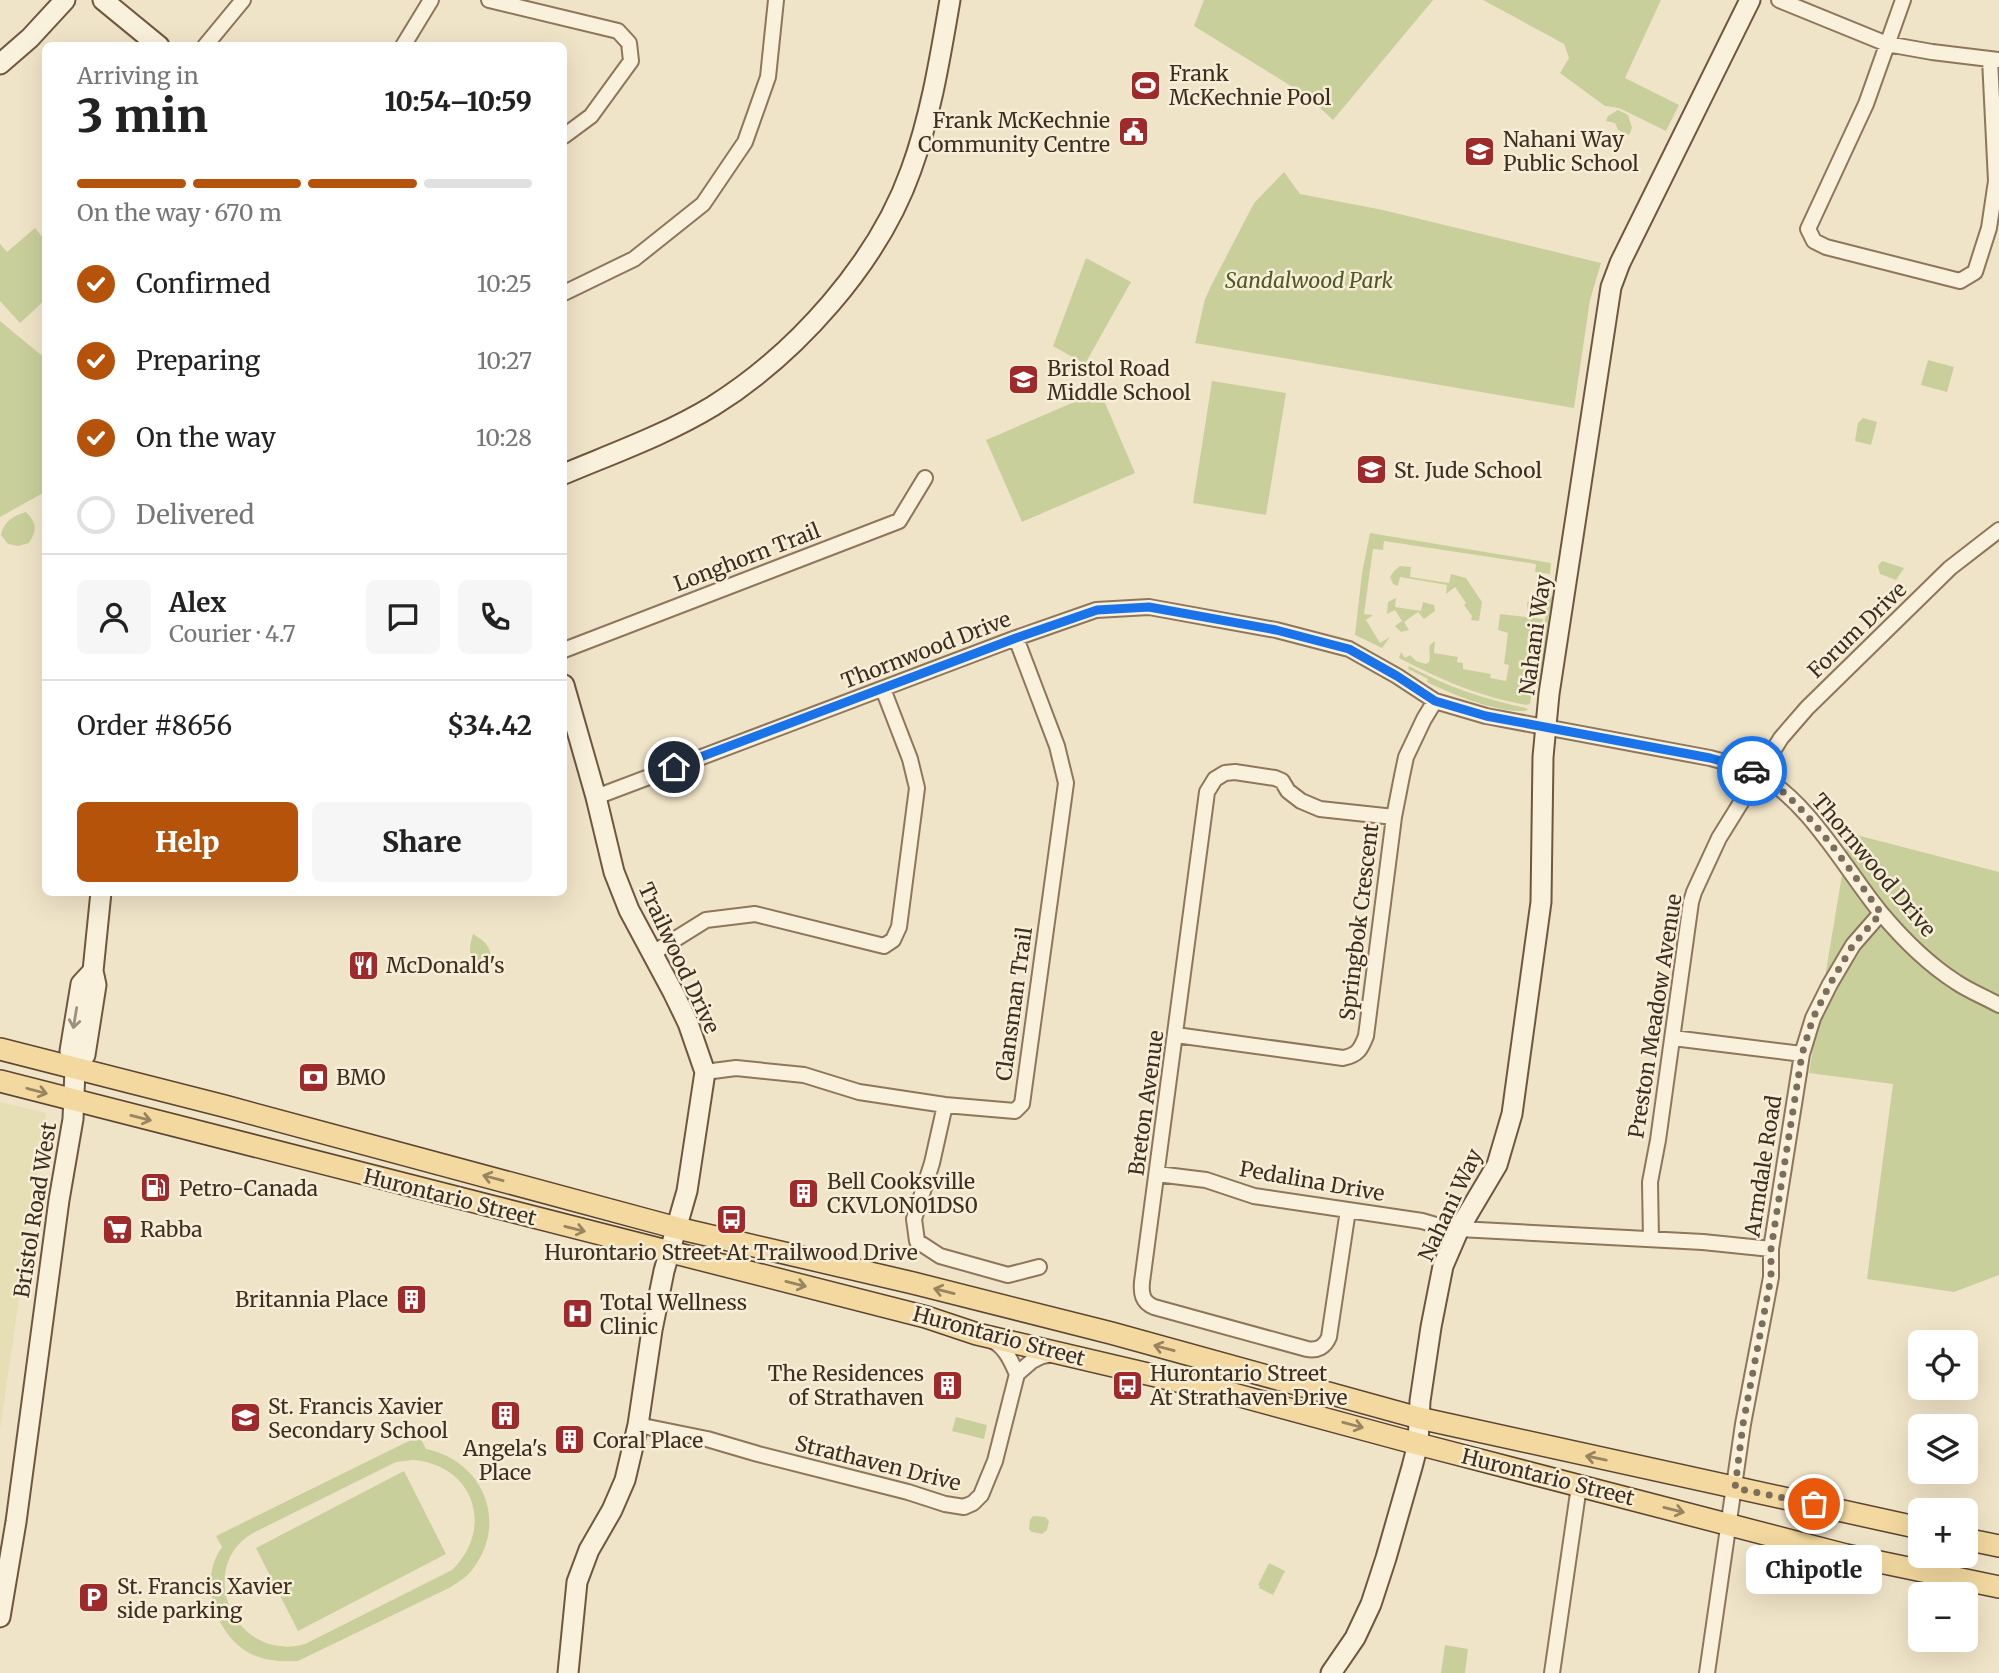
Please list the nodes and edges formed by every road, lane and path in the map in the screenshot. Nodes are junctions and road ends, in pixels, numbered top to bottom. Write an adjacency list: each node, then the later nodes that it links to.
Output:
1 (65, 0): 16 (street)
2 (103, 0): 11 (street)
3 (243, 0): 12 (street)
4 (431, 0): 13 (street)
5 (489, 0): 17 (street)
6 (776, 0): 18 (street)
7 (950, 0): 19 (street)
8 (1750, 0): 27 (street, Nahani Way)
9 (1779, 0): 14 (street)
10 (1903, 0): 14 (street)
11 (154, 42)
12 (208, 42)
13 (405, 42)
14 (1887, 44): 15 (street); 15 (street)
15 (1995, 59)
16 (0, 64)
17 (567, 134)
18 (567, 292)
19 (567, 473)
20 (925, 478): 23 (street, Longhorn Trail)
21 (1999, 530): 28 (street, Forum Drive)
22 (1016, 638): 24 (street, Thornwood Drive); 26 (street, Thornwood Drive); 43 (street, Clansman Trail)
23 (567, 649)
24 (883, 689): 29 (street, Thornwood Drive); 33 (street)
25 (567, 696): 29 (street, Trailwood Drive)
26 (1435, 701): 27 (street, Thornwood Drive); 30 (street, Springbok Crescent)
27 (1546, 727): 28 (street, Thornwood Drive); 47 (street, Nahani Way)
28 (1759, 774): 32 (street, Thornwood Drive); 36 (street, Preston Meadow Avenue)
29 (596, 797): 33 (street, Trailwood Drive)
30 (1394, 817): 35 (street, Springbok Crescent); 35 (street, Breton Avenue)
31 (101, 896): 39 (street, Bristol Road West)
32 (1881, 913): 34 (street, Thornwood Drive); 38 (street, Armdale Road)
33 (653, 953): 40 (street, Trailwood Drive)
34 (1999, 1004)
35 (1176, 1035): 44 (street, Breton Avenue)
36 (1673, 1038): 38 (street); 48 (street, Preston Meadow Avenue)
37 (0, 1049): 39 (main road, Hurontario Street)
38 (1802, 1054): 49 (street, Armdale Road)
39 (75, 1069): 42 (street, Bristol Road West); 46 (main road, Hurontario Street, one-way to 39)
40 (705, 1072): 43 (street, Clansman Trail); 46 (street, Trailwood Drive)
41 (0, 1081): 42 (main road, Hurontario Street, one-way to 42)
42 (75, 1101): 50 (main road, Hurontario Street, one-way to 50); 67 (street, Bristol Road West)
43 (946, 1105): 51 (street)
44 (1157, 1174): 45 (street, Pedalina Drive); 45 (street, Breton Avenue)
45 (1348, 1210): 47 (street, Pedalina Drive)
46 (677, 1227): 50 (street, Trailwood Drive); 55 (main road, Hurontario Street, one-way to 46)
47 (1459, 1229): 48 (street, Pedalina Drive); 55 (street, Nahani Way)
48 (1651, 1239): 49 (street, Pedalina Drive)
49 (1771, 1249): 59 (street, Armdale Road)
50 (670, 1253): 52 (main road, Hurontario Street, one-way to 52); 56 (street, Trailwood Drive)
51 (1039, 1267)
52 (977, 1334): 53 (main road, Hurontario Street); 54 (street)
53 (1059, 1353): 54 (street); 57 (main road, Hurontario Street, one-way to 57)
54 (1017, 1374): 56 (street, Strathaven Drive)
55 (1419, 1419): 57 (street, Nahani Way); 59 (main road, Hurontario Street, one-way to 55)
56 (638, 1425): 68 (street, Trailwood Drive)
57 (1418, 1444): 58 (main road, Hurontario Street); 69 (street, Nahani Way)
58 (1579, 1486): 60 (main road, Hurontario Street, one-way to 60); 70 (street)
59 (1735, 1488): 60 (street, Armdale Road); 61 (main road, Hurontario Street)
60 (1730, 1524): 64 (main road, Hurontario Street); 71 (street, Armdale Road)
61 (1908, 1525)
62 (1978, 1542): 63 (main road)
63 (1999, 1545)
64 (1973, 1581): 65 (main road, Hurontario Street); 66 (main road)
65 (1999, 1587)
66 (1999, 1597)
67 (0, 1617)
68 (568, 1673)
69 (1331, 1673)
70 (1552, 1673)
71 (1707, 1673)

